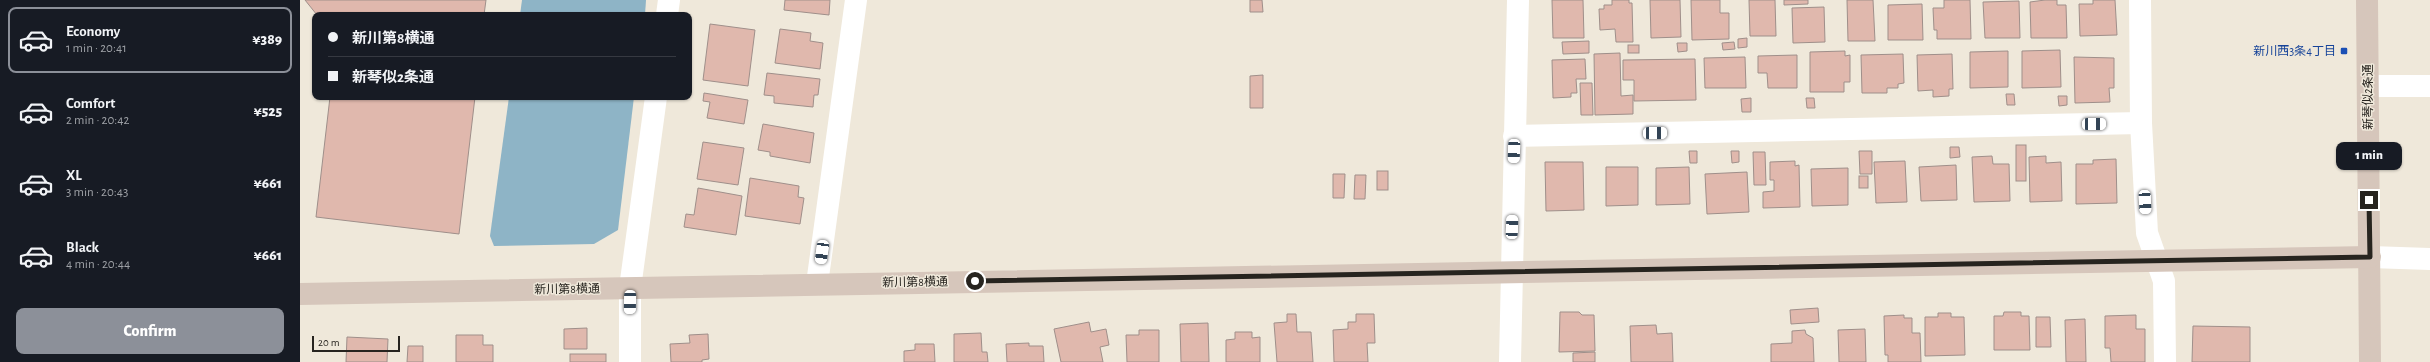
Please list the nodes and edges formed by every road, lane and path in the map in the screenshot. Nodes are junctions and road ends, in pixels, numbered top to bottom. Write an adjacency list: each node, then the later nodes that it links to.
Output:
1 (670, 0): 6 (street)
2 (856, 0): 16 (street)
3 (1518, 0): 11 (street)
4 (2140, 0): 10 (street)
5 (2367, 0): 7 (street, 新琴似2条通)
6 (668, 12)
7 (2368, 86): 8 (street); 12 (street, 新琴似2条通)
8 (2430, 86)
9 (656, 100): 17 (street)
10 (2141, 123): 11 (street); 14 (street)
11 (1514, 136): 15 (street)
12 (2370, 257): 13 (street); 14 (street, 新川第8横通); 22 (street, 新琴似2条通)
13 (2430, 259)
14 (2156, 260): 15 (street, 新川第8横通); 21 (street)
15 (1511, 272): 16 (street, 新川第8横通); 20 (street)
16 (817, 284): 17 (street, 新川第8横通)
17 (630, 288): 18 (street, 新川第8横通); 19 (street)
18 (300, 294)
19 (630, 362)
20 (1510, 362)
21 (2165, 362)
22 (2370, 362)

